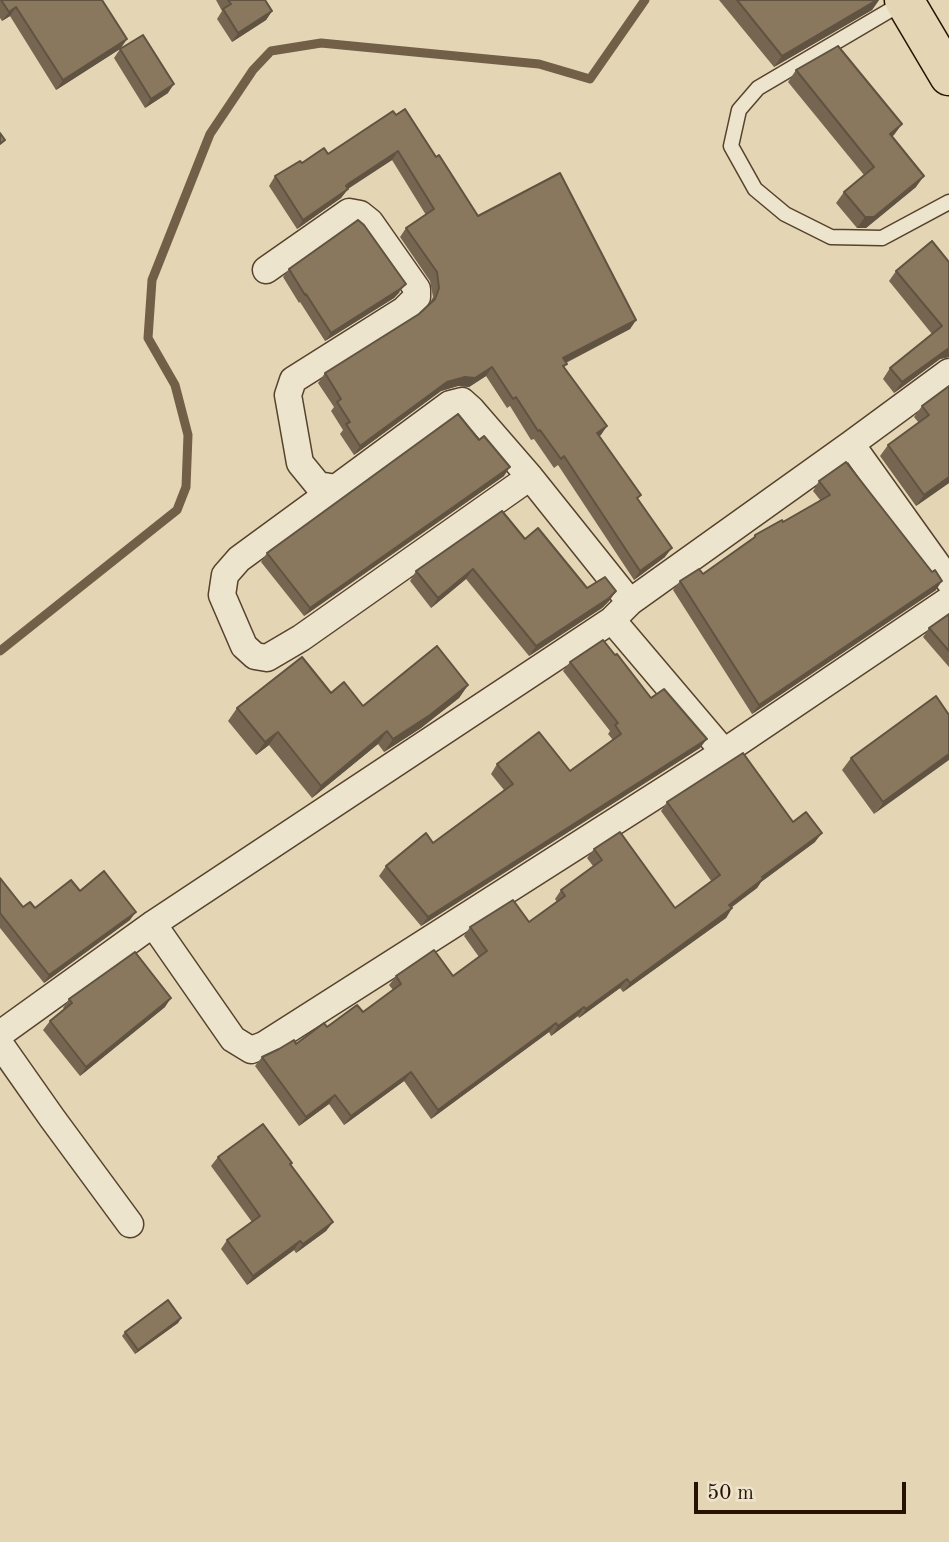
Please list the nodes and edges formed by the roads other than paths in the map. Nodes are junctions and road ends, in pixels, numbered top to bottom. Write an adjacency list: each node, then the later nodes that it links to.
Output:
1 (904, 1): 2 (highway); 3 (lane)
2 (949, 76)
3 (949, 202)
4 (266, 270): 8 (street)
5 (949, 372): 6 (street)
6 (852, 444): 9 (street); 11 (street)
7 (530, 477): 8 (street); 8 (street); 11 (street)
8 (336, 488)
9 (949, 581)
10 (949, 600): 12 (street)
11 (621, 611): 12 (street); 13 (street)
12 (724, 752): 13 (street)
13 (153, 924): 14 (street)
14 (0, 1034)
15 (0, 1044): 16 (street)
16 (130, 1224)

